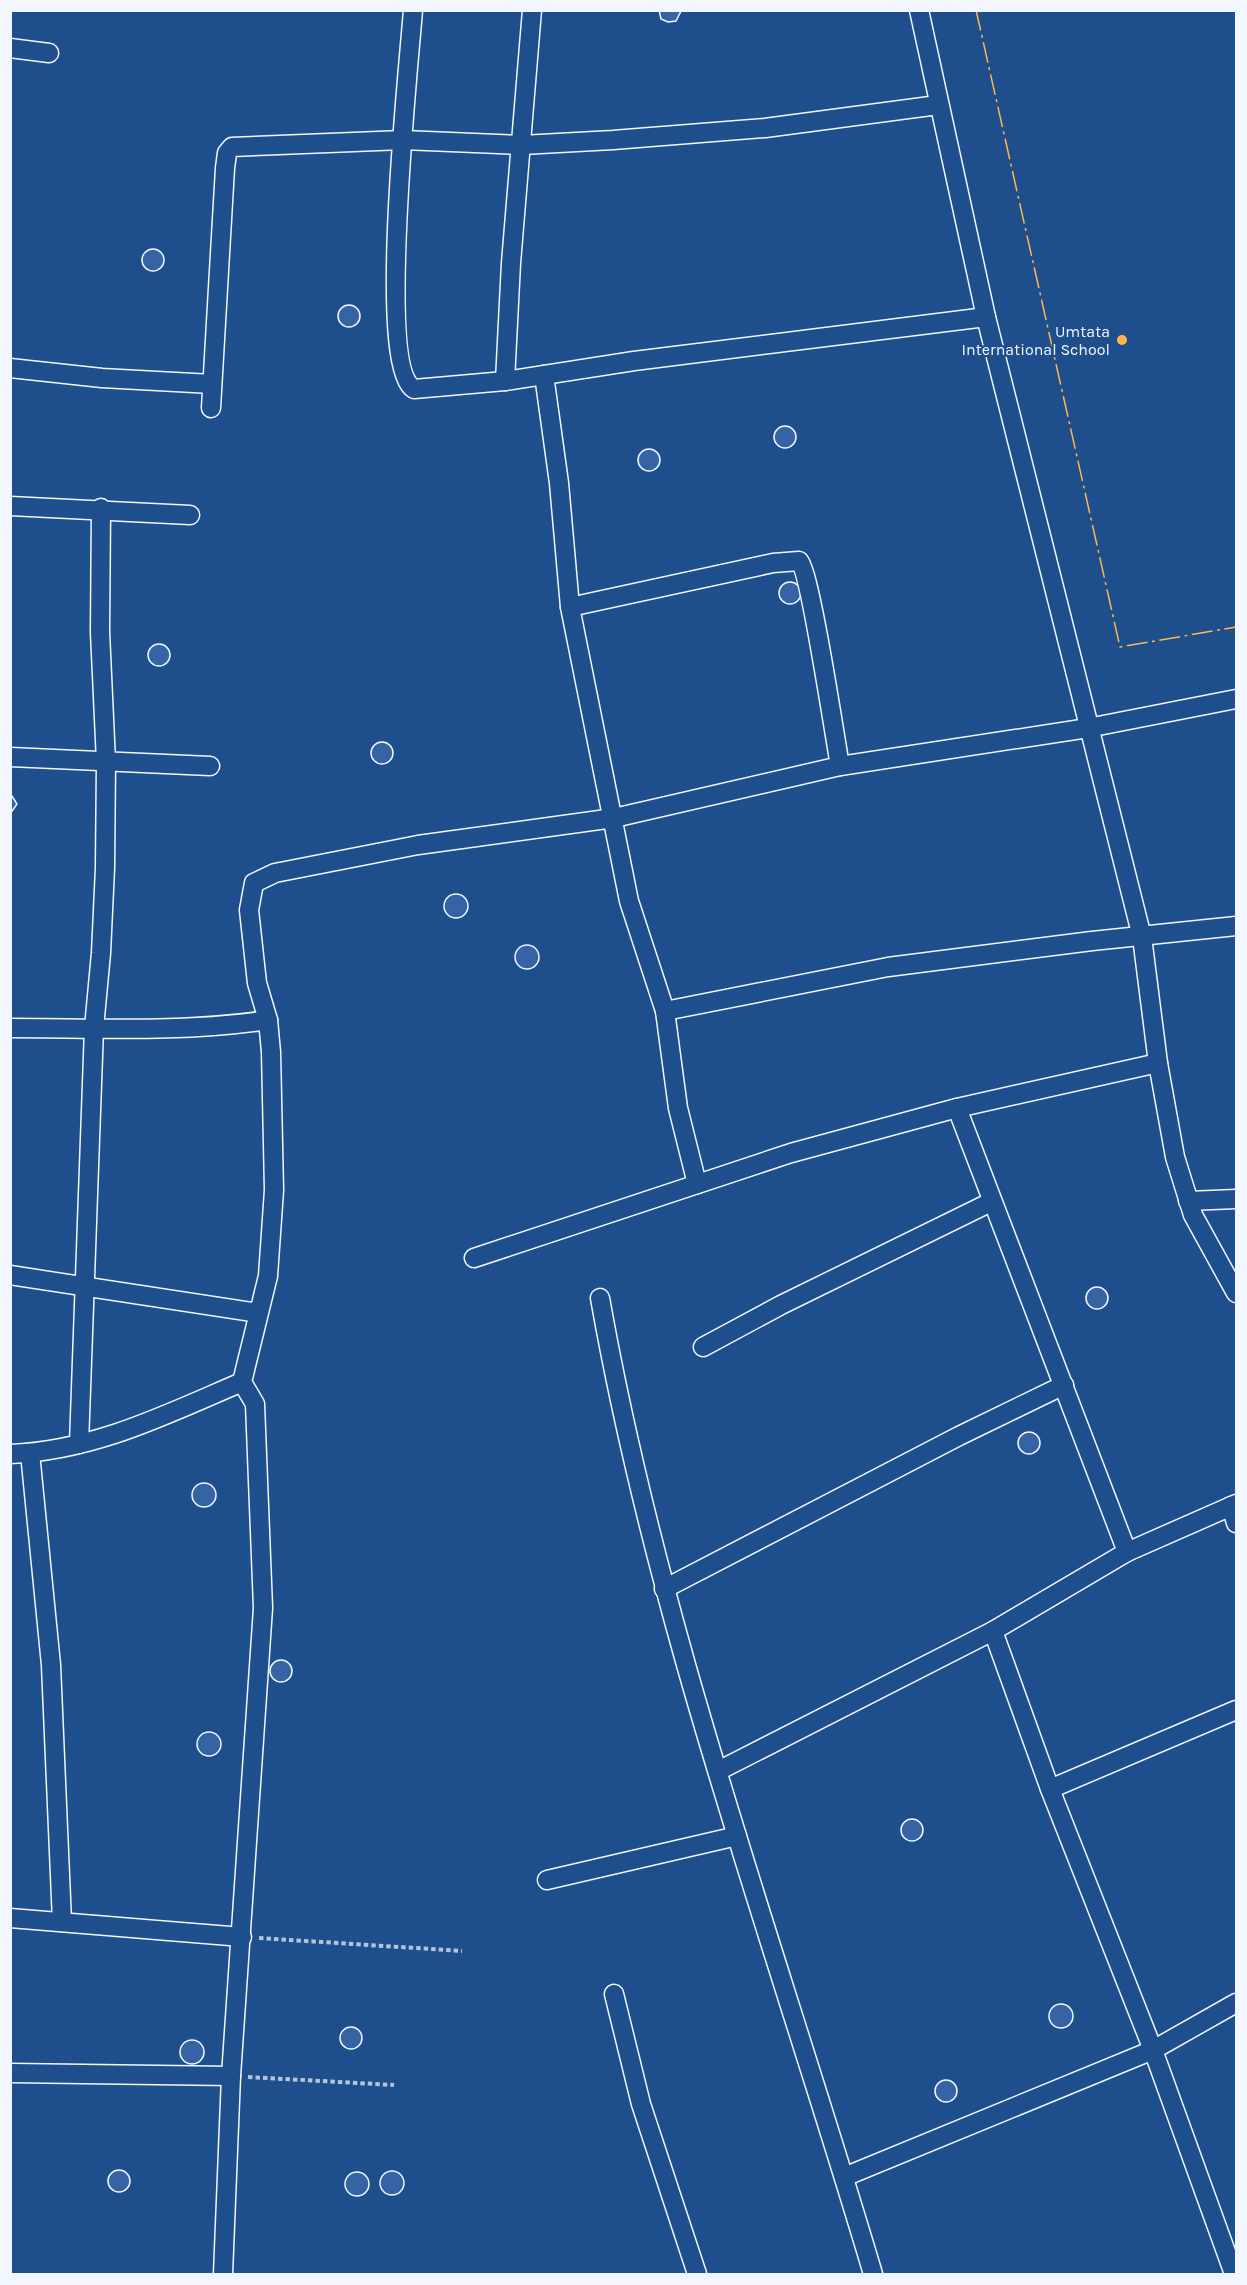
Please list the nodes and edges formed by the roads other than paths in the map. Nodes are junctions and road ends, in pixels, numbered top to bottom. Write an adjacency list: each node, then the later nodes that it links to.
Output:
1 (412, 10): 7 (street)
2 (532, 10): 8 (street)
3 (919, 10): 6 (street)
4 (10, 48): 5 (street)
5 (49, 53)
6 (938, 105): 8 (street); 9 (street)
7 (403, 140): 8 (street); 12 (street); 13 (street)
8 (522, 145): 12 (street)
9 (986, 317): 11 (street); 20 (street)
10 (10, 368): 13 (street)
11 (544, 375): 12 (street); 18 (street)
12 (505, 381)
13 (212, 384): 14 (street)
14 (211, 408)
15 (10, 506): 16 (street)
16 (101, 508): 17 (street); 22 (street)
17 (190, 515)
18 (570, 607): 24 (street); 25 (street)
19 (1236, 699): 20 (street)
20 (1088, 728): 24 (street); 27 (street)
21 (10, 757): 22 (street)
22 (106, 762): 23 (street); 31 (street)
23 (210, 766)
24 (840, 766): 25 (street)
25 (614, 818): 28 (street); 29 (street)
26 (1236, 926): 27 (street)
27 (1142, 937): 28 (street); 32 (street)
28 (665, 1011): 34 (street)
29 (268, 1020): 31 (street); 43 (street)
30 (10, 1028): 31 (street)
31 (94, 1028): 40 (street)
32 (1158, 1063): 33 (street); 36 (street)
33 (957, 1108): 34 (street); 37 (street)
34 (697, 1184): 38 (street)
35 (1236, 1199): 36 (street)
36 (1188, 1201): 41 (street)
37 (991, 1202): 44 (street); 46 (street)
38 (474, 1258)
39 (10, 1275): 40 (street)
40 (83, 1288): 43 (street); 47 (street)
41 (1236, 1293)
42 (600, 1298): 52 (street)
43 (258, 1313): 45 (street)
44 (703, 1347)
45 (242, 1382): 47 (street); 61 (street)
46 (1064, 1385): 51 (street); 52 (street)
47 (79, 1444): 48 (street)
48 (30, 1453): 49 (street); 60 (street)
49 (10, 1454)
50 (1235, 1511): 51 (street)
51 (1127, 1552): 53 (street)
52 (664, 1589): 55 (street)
53 (993, 1631): 55 (street); 56 (street)
54 (1236, 1710): 56 (street)
55 (718, 1771): 57 (street)
56 (1050, 1789): 64 (street)
57 (737, 1836): 58 (street); 67 (street)
58 (547, 1880)
59 (10, 1918): 60 (street)
60 (62, 1922): 61 (street)
61 (242, 1937): 66 (street)
62 (614, 1994): 69 (street)
63 (1236, 2003): 64 (street)
64 (1153, 2050): 67 (street); 71 (street)
65 (10, 2073): 66 (street)
66 (231, 2076): 68 (street)
67 (844, 2177): 70 (street)
68 (223, 2274)
69 (697, 2274)
70 (873, 2274)
71 (1234, 2274)

